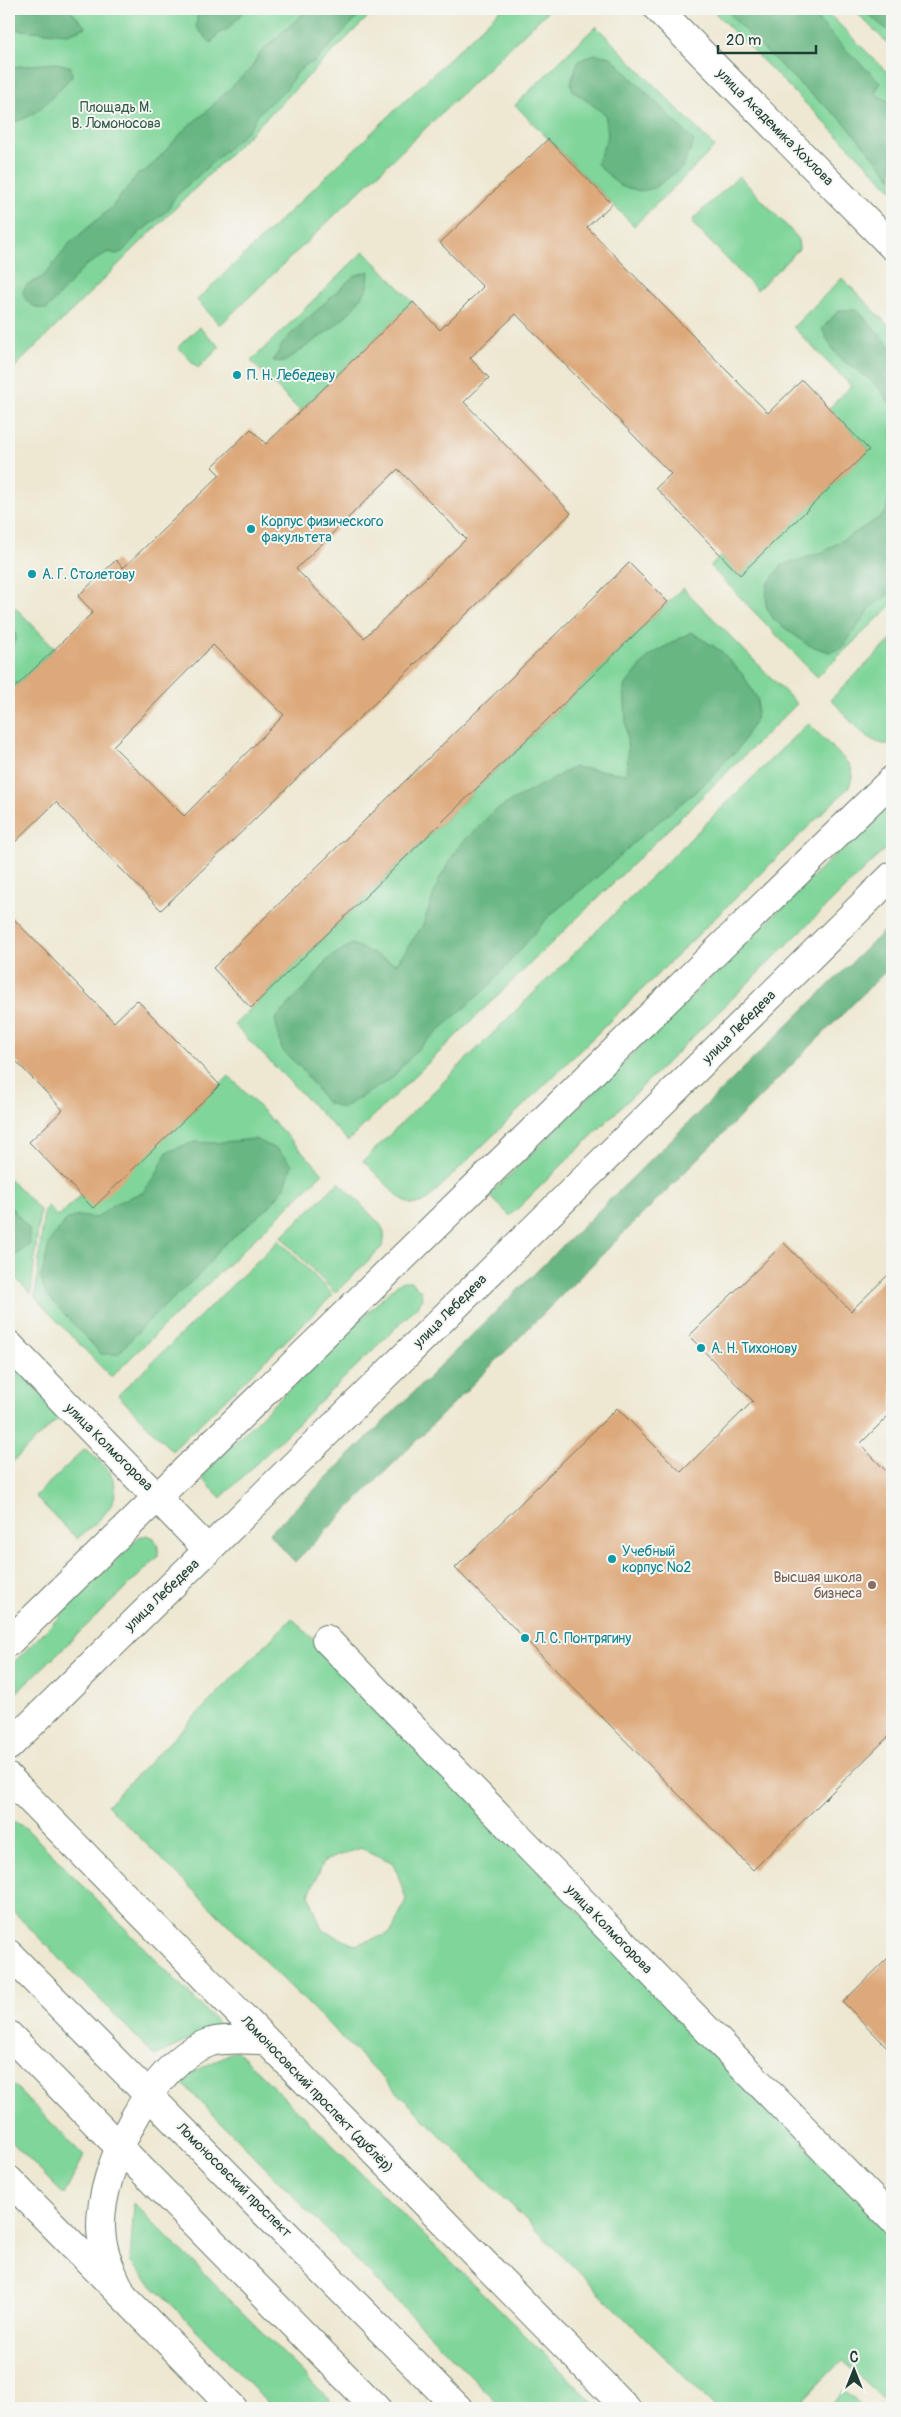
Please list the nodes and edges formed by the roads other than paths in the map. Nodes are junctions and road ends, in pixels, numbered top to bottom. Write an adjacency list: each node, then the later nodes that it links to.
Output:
1 (658, 9): 2 (street, улица Академика Хохлова)
2 (892, 246)
3 (892, 780): 6 (street)
4 (892, 876): 7 (street, улица Лебедева)
5 (9, 1345): 6 (street, улица Колмогорова)
6 (158, 1496): 7 (street, улица Колмогорова); 9 (street)
7 (208, 1550): 10 (street, улица Лебедева)
8 (326, 1639): 18 (street, улица Колмогорова)
9 (9, 1642)
10 (9, 1746)
11 (9, 1778): 14 (street, Ломоносовский проспект (дублёр))
12 (9, 1954): 15 (street, Ломоносовский проспект)
13 (9, 2035): 16 (street)
14 (264, 2040): 15 (street); 23 (street, Ломоносовский проспект (дублёр))
15 (149, 2094): 16 (street); 22 (street, Ломоносовский проспект)
16 (119, 2146): 19 (street); 21 (street)
17 (9, 2180): 19 (street)
18 (892, 2219)
19 (122, 2294): 20 (street)
20 (233, 2408)
21 (376, 2408)
22 (458, 2408)
23 (626, 2408)

